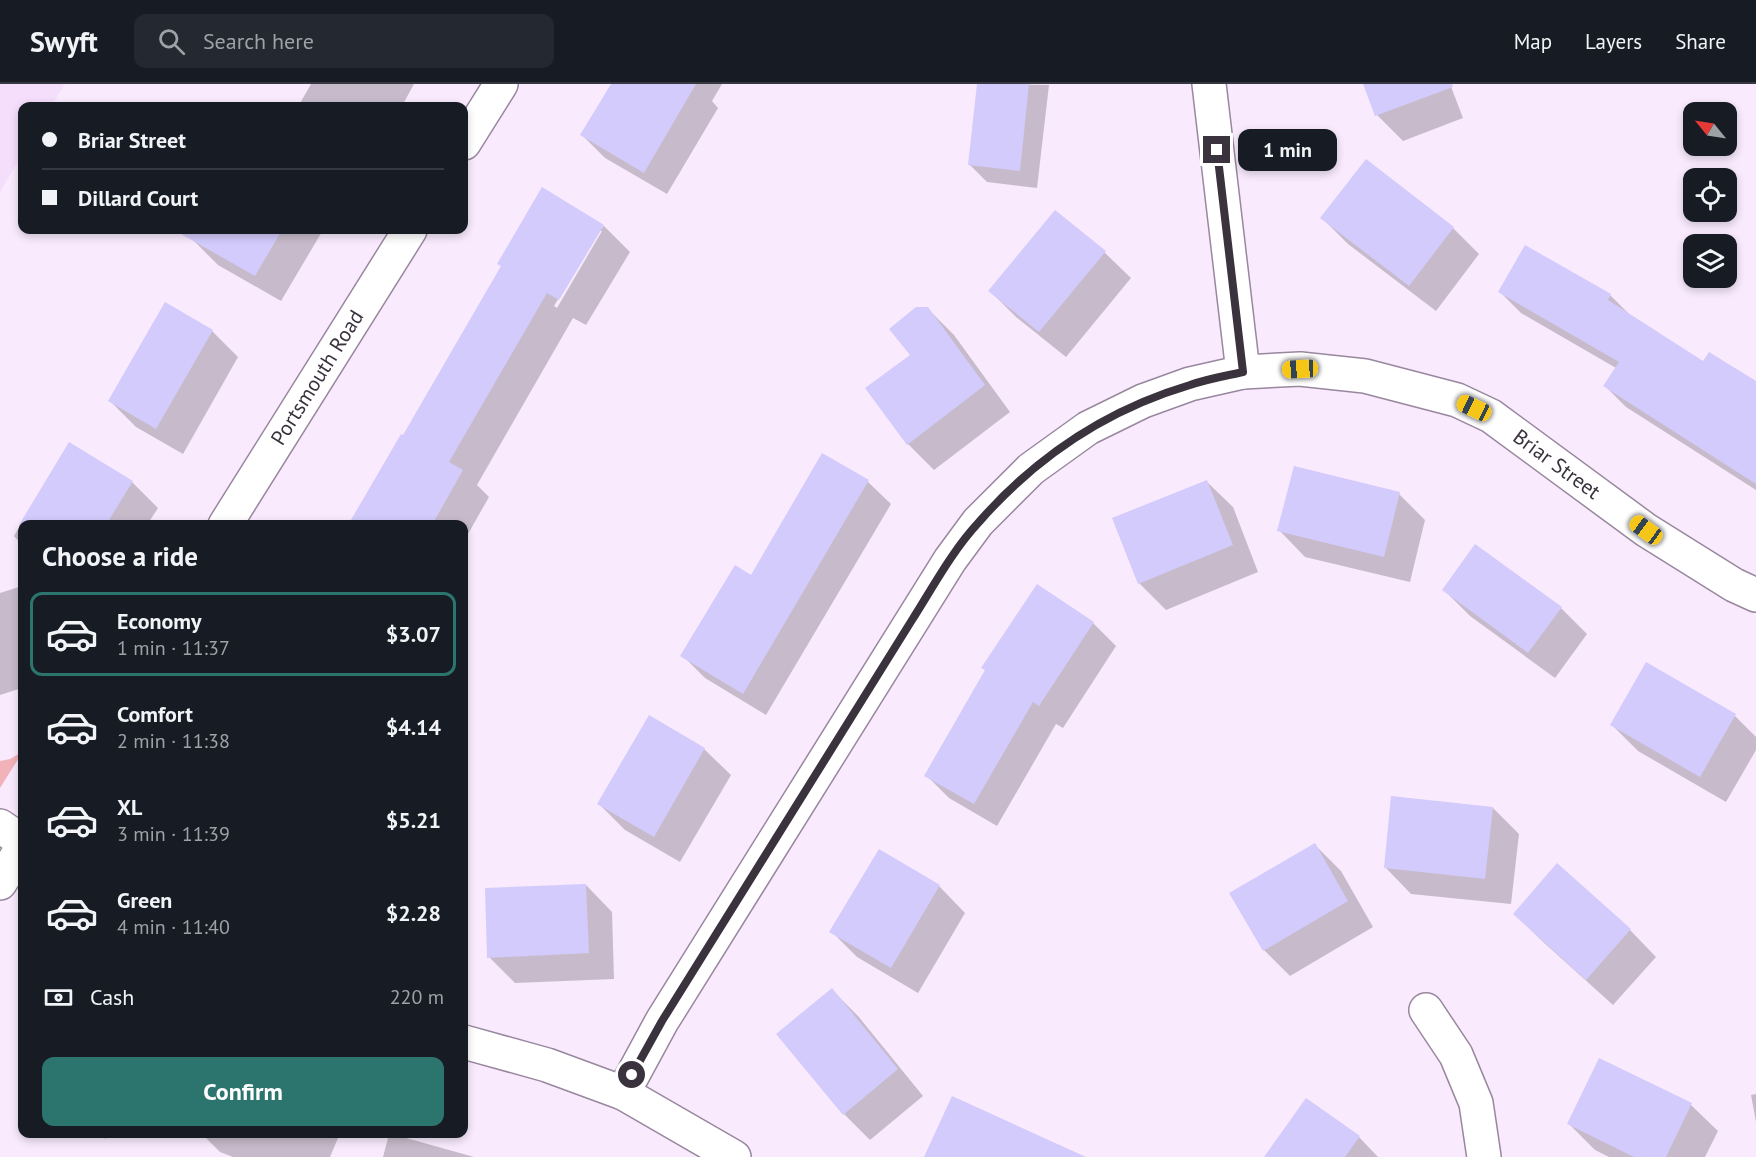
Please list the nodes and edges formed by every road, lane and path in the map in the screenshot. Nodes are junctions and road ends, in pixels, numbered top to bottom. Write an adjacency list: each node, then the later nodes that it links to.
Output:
1 (501, 84): 3 (street)
2 (1209, 84): 5 (street)
3 (468, 137)
4 (407, 234): 6 (street, Portsmouth Road)
5 (1243, 372): 7 (street, Briar Street); 14 (street, Briar Street)
6 (228, 520)
7 (1756, 594)
8 (0, 826): 9 (street)
9 (18, 838)
10 (18, 854): 11 (street)
11 (0, 882)
12 (1426, 1010): 16 (street)
13 (468, 1043): 14 (street)
14 (623, 1093): 15 (street)
15 (734, 1157)
16 (1484, 1157)

